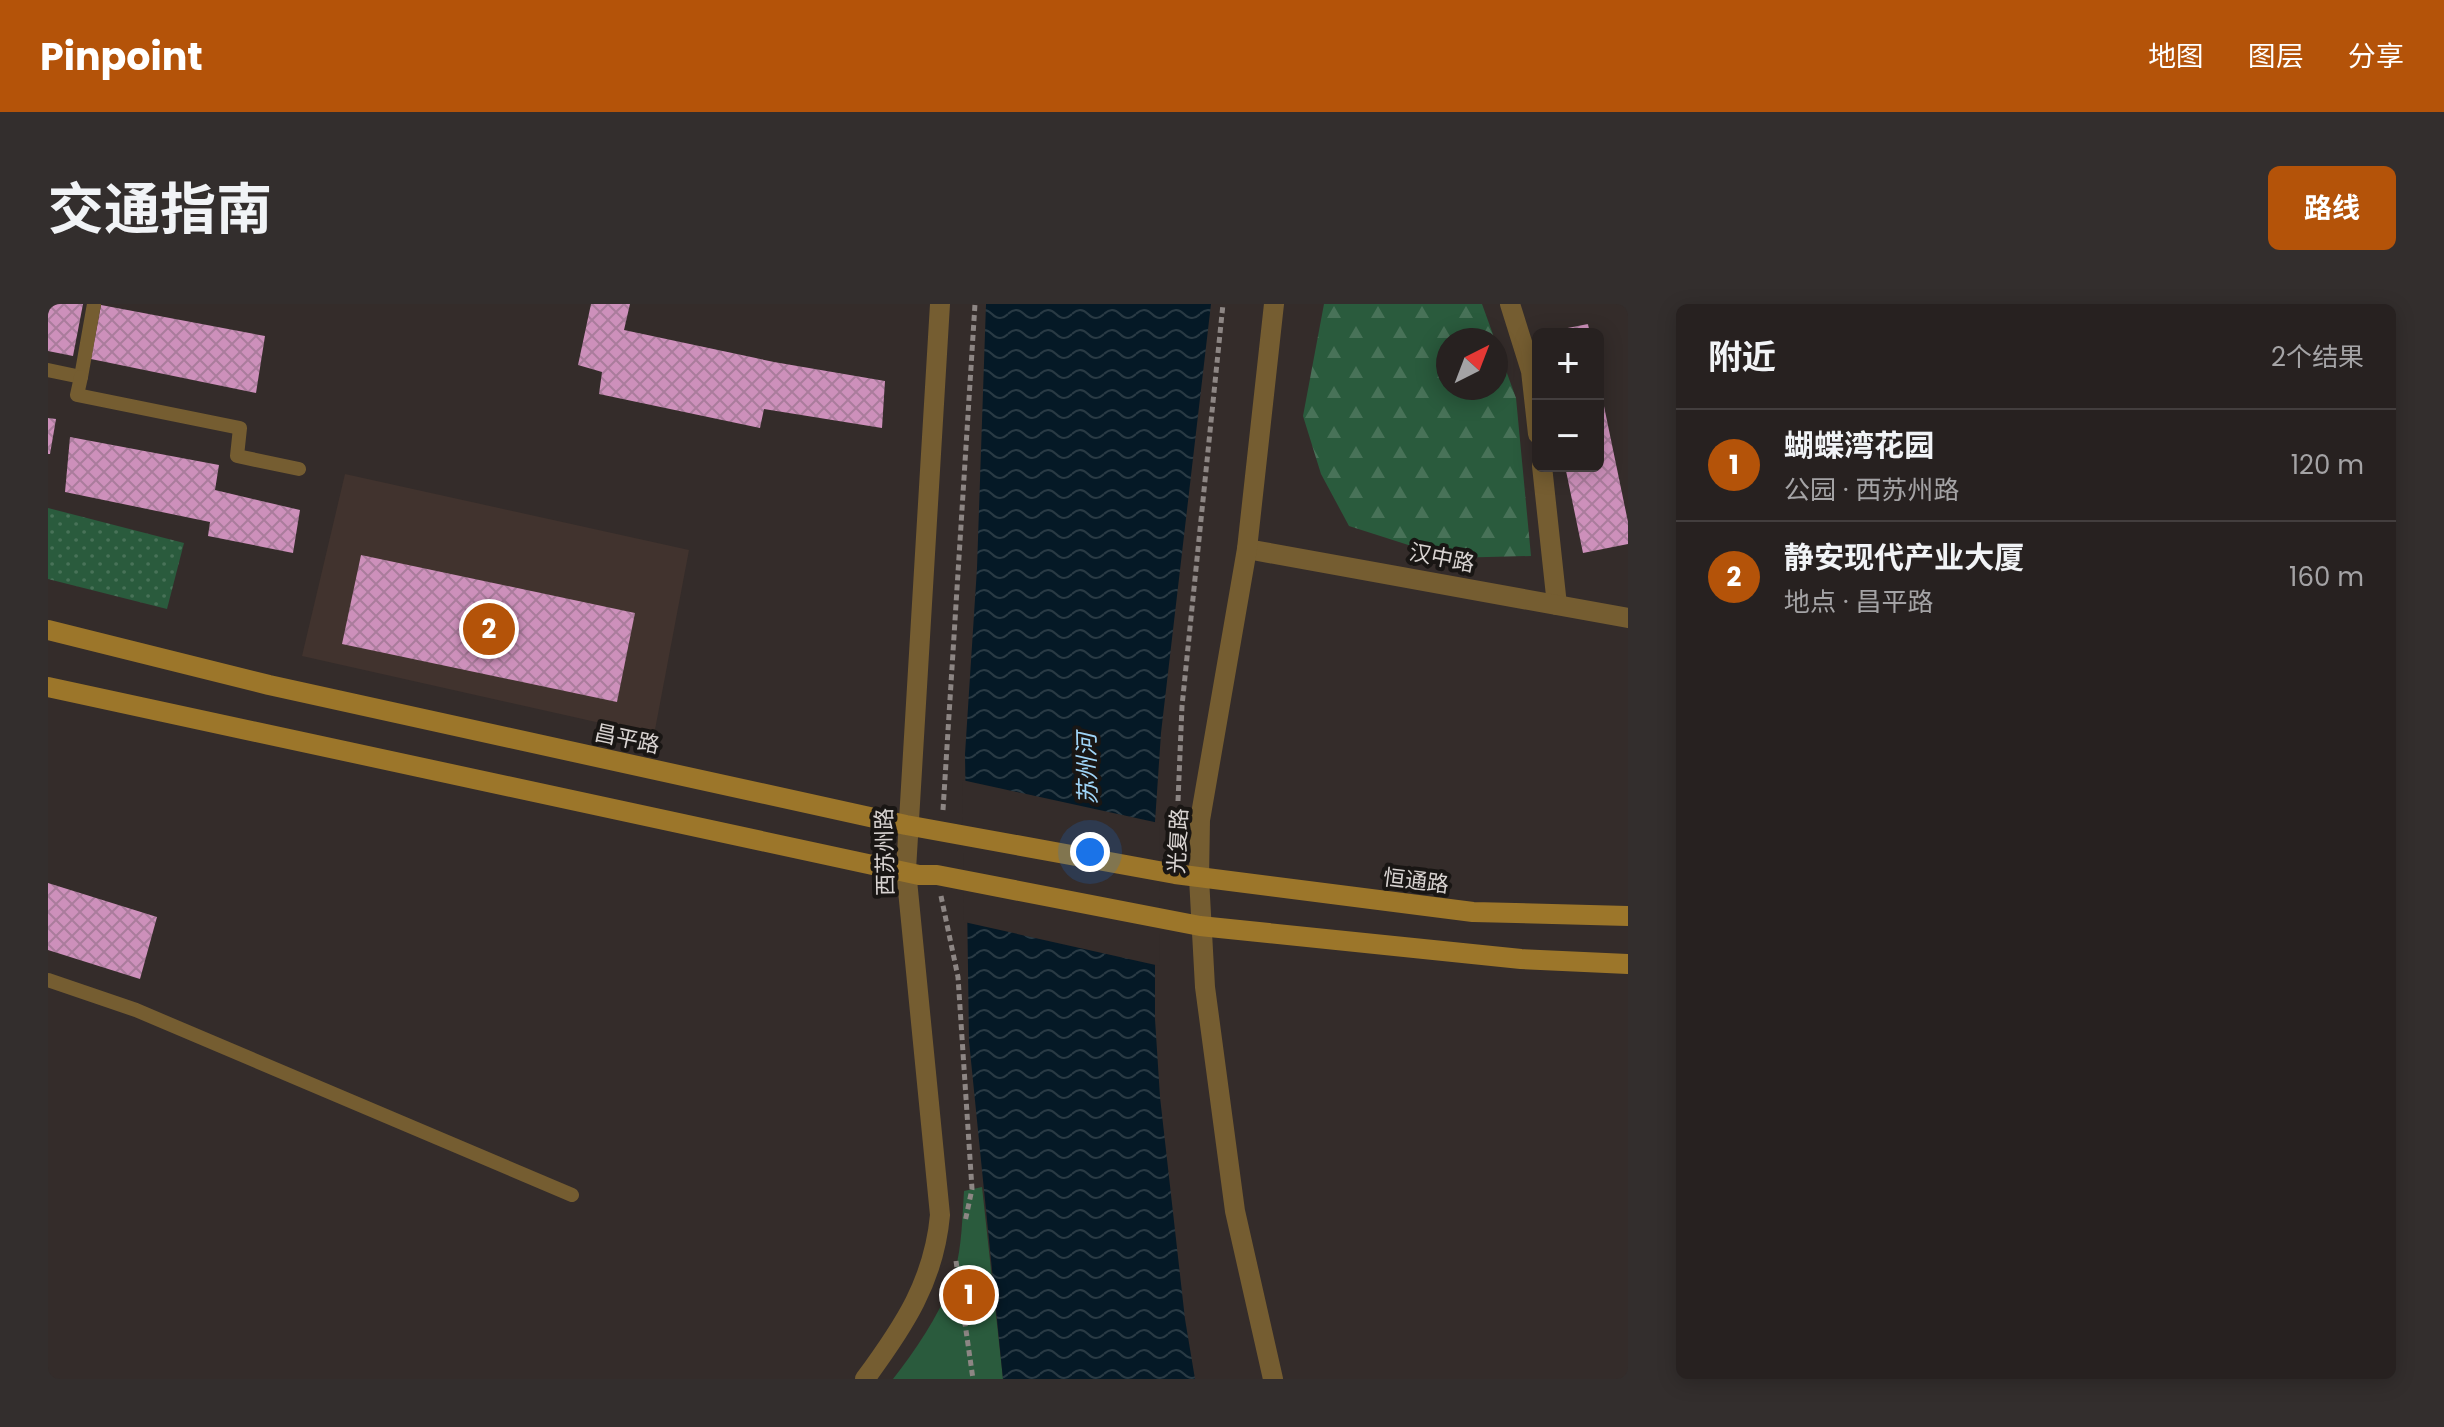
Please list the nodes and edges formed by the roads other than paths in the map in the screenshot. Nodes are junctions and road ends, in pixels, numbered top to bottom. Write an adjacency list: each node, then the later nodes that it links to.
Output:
1 (94, 304): 6 (lane)
2 (940, 304): 15 (street, 西苏州路)
3 (1274, 304): 10 (street, 光复路)
4 (1510, 304): 7 (street)
5 (48, 370): 6 (lane)
6 (81, 377): 8 (lane)
7 (1534, 400)
8 (299, 469)
9 (1543, 472): 11 (street)
10 (1247, 549): 11 (street, 汉中路); 17 (street, 光复路)
11 (1557, 605): 12 (street, 汉中路)
12 (1628, 618)
13 (48, 630): 15 (main road, 昌平路)
14 (48, 687): 16 (main road)
15 (906, 825): 16 (street, 西苏州路); 17 (main road, 昌平路)
16 (906, 870): 19 (main road); 23 (street, 西苏州路)
17 (1199, 878): 18 (main road, 恒通路); 19 (street, 光复路)
18 (1628, 916)
19 (1200, 926): 20 (main road); 24 (street, 光复路)
20 (1628, 964)
21 (48, 980): 22 (lane)
22 (572, 1195)
23 (865, 1379)
24 (1273, 1379)

